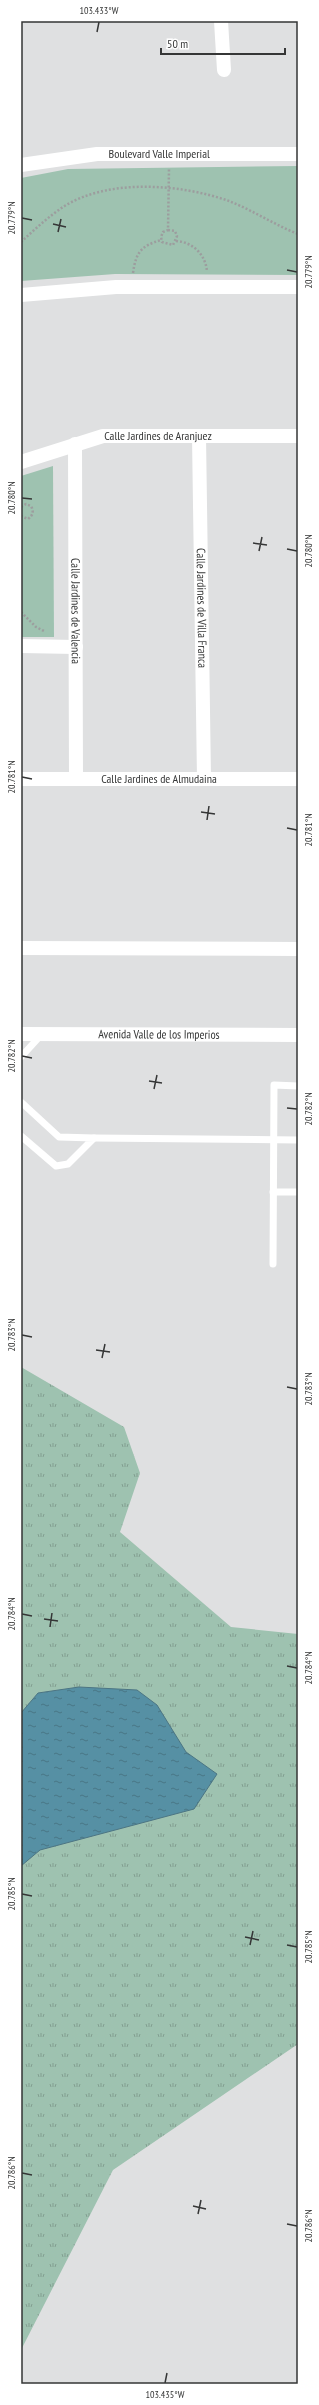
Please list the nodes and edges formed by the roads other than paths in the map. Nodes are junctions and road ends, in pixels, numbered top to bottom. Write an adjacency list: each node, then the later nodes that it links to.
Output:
1 (221, 21): 2 (street)
2 (224, 70)
3 (298, 154): 4 (street, Boulevard Valle Imperial)
4 (21, 165)
5 (298, 287): 6 (street)
6 (21, 295)
7 (199, 436): 8 (street, Calle Jardines de Aranjuez); 9 (street, Calle Jardines de Aranjuez); 15 (street, Calle Jardines de Villa Franca)
8 (298, 436)
9 (75, 444): 10 (street, Calle Jardines de Aranjuez); 12 (street, Calle Jardines de Valencia)
10 (21, 462)
11 (21, 646): 12 (street)
12 (76, 647): 14 (street, Calle Jardines de Valencia)
13 (21, 779): 14 (street, Calle Jardines de Almudaina)
14 (76, 779): 15 (street, Calle Jardines de Almudaina)
15 (204, 779): 16 (street, Calle Jardines de Almudaina)
16 (298, 780)
17 (21, 948): 18 (street)
18 (298, 949)
19 (21, 1034): 20 (street, Avenida Valle de los Imperios)
20 (42, 1034): 21 (street, Avenida Valle de los Imperios); 22 (lane)
21 (298, 1035)
22 (21, 1057)
23 (298, 1086): 27 (lane)
24 (21, 1102): 26 (lane)
25 (21, 1136): 26 (lane)
26 (94, 1138): 27 (lane)
27 (273, 1140): 28 (lane); 29 (lane)
28 (298, 1140)
29 (273, 1192): 30 (lane); 31 (lane)
30 (298, 1192)
31 (273, 1264)

